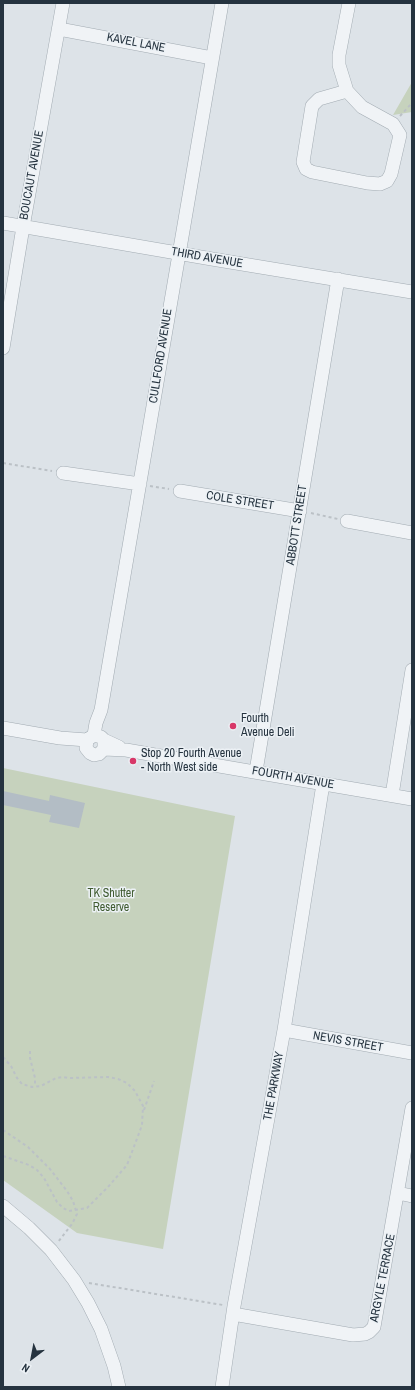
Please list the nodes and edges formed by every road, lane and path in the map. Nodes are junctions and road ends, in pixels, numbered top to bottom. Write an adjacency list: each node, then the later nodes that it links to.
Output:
1 (63, 3): 4 (street, BOUCAUT AVENUE)
2 (222, 3): 5 (street, CULLFORD AVENUE)
3 (349, 3): 6 (street)
4 (59, 29): 5 (street, KAVEL LANE); 10 (street, BOUCAUT AVENUE)
5 (212, 58): 11 (street, CULLFORD AVENUE)
6 (347, 91): 6 (street)
7 (412, 103): 8 (path)
8 (398, 119)
9 (3, 223): 10 (street, THIRD AVENUE)
10 (23, 227): 11 (street, THIRD AVENUE); 14 (street, BOUCAUT AVENUE)
11 (178, 253): 12 (street, THIRD AVENUE); 17 (street, CULLFORD AVENUE)
12 (338, 279): 13 (street, THIRD AVENUE); 19 (street, ABBOTT STREET)
13 (412, 292)
14 (3, 348)
15 (3, 463): 16 (path)
16 (63, 473): 17 (street)
17 (140, 484): 18 (path); 24 (street, CULLFORD AVENUE)
18 (180, 491): 19 (street, COLE STREET)
19 (300, 511): 20 (path); 25 (street, ABBOTT STREET)
20 (346, 521): 21 (street)
21 (412, 533)
22 (412, 670): 27 (street)
23 (3, 728): 24 (street, FOURTH AVENUE)
24 (96, 742): 25 (street, FOURTH AVENUE)
25 (256, 771): 26 (street, FOURTH AVENUE)
26 (323, 784): 27 (street, FOURTH AVENUE); 29 (street, THE PARKWAY)
27 (392, 795): 28 (street, FOURTH AVENUE)
28 (412, 799)
29 (284, 1030): 31 (street, NEVIS STREET); 45 (street, THE PARKWAY)
30 (30, 1051): 34 (path)
31 (412, 1053)
32 (3, 1056): 34 (path)
33 (154, 1081): 36 (path)
34 (35, 1086): 36 (path)
35 (412, 1108): 39 (street, ARGYLE TERRACE)
36 (143, 1115): 42 (path)
37 (3, 1130): 42 (path)
38 (3, 1156): 42 (path)
39 (398, 1194): 40 (street); 45 (street, ARGYLE TERRACE)
40 (412, 1196)
41 (3, 1206): 44 (street)
42 (77, 1210): 43 (path)
43 (66, 1231)
44 (74, 1280): 45 (path); 46 (street)
45 (233, 1310): 47 (street, THE PARKWAY)
46 (119, 1387)
47 (222, 1387)

